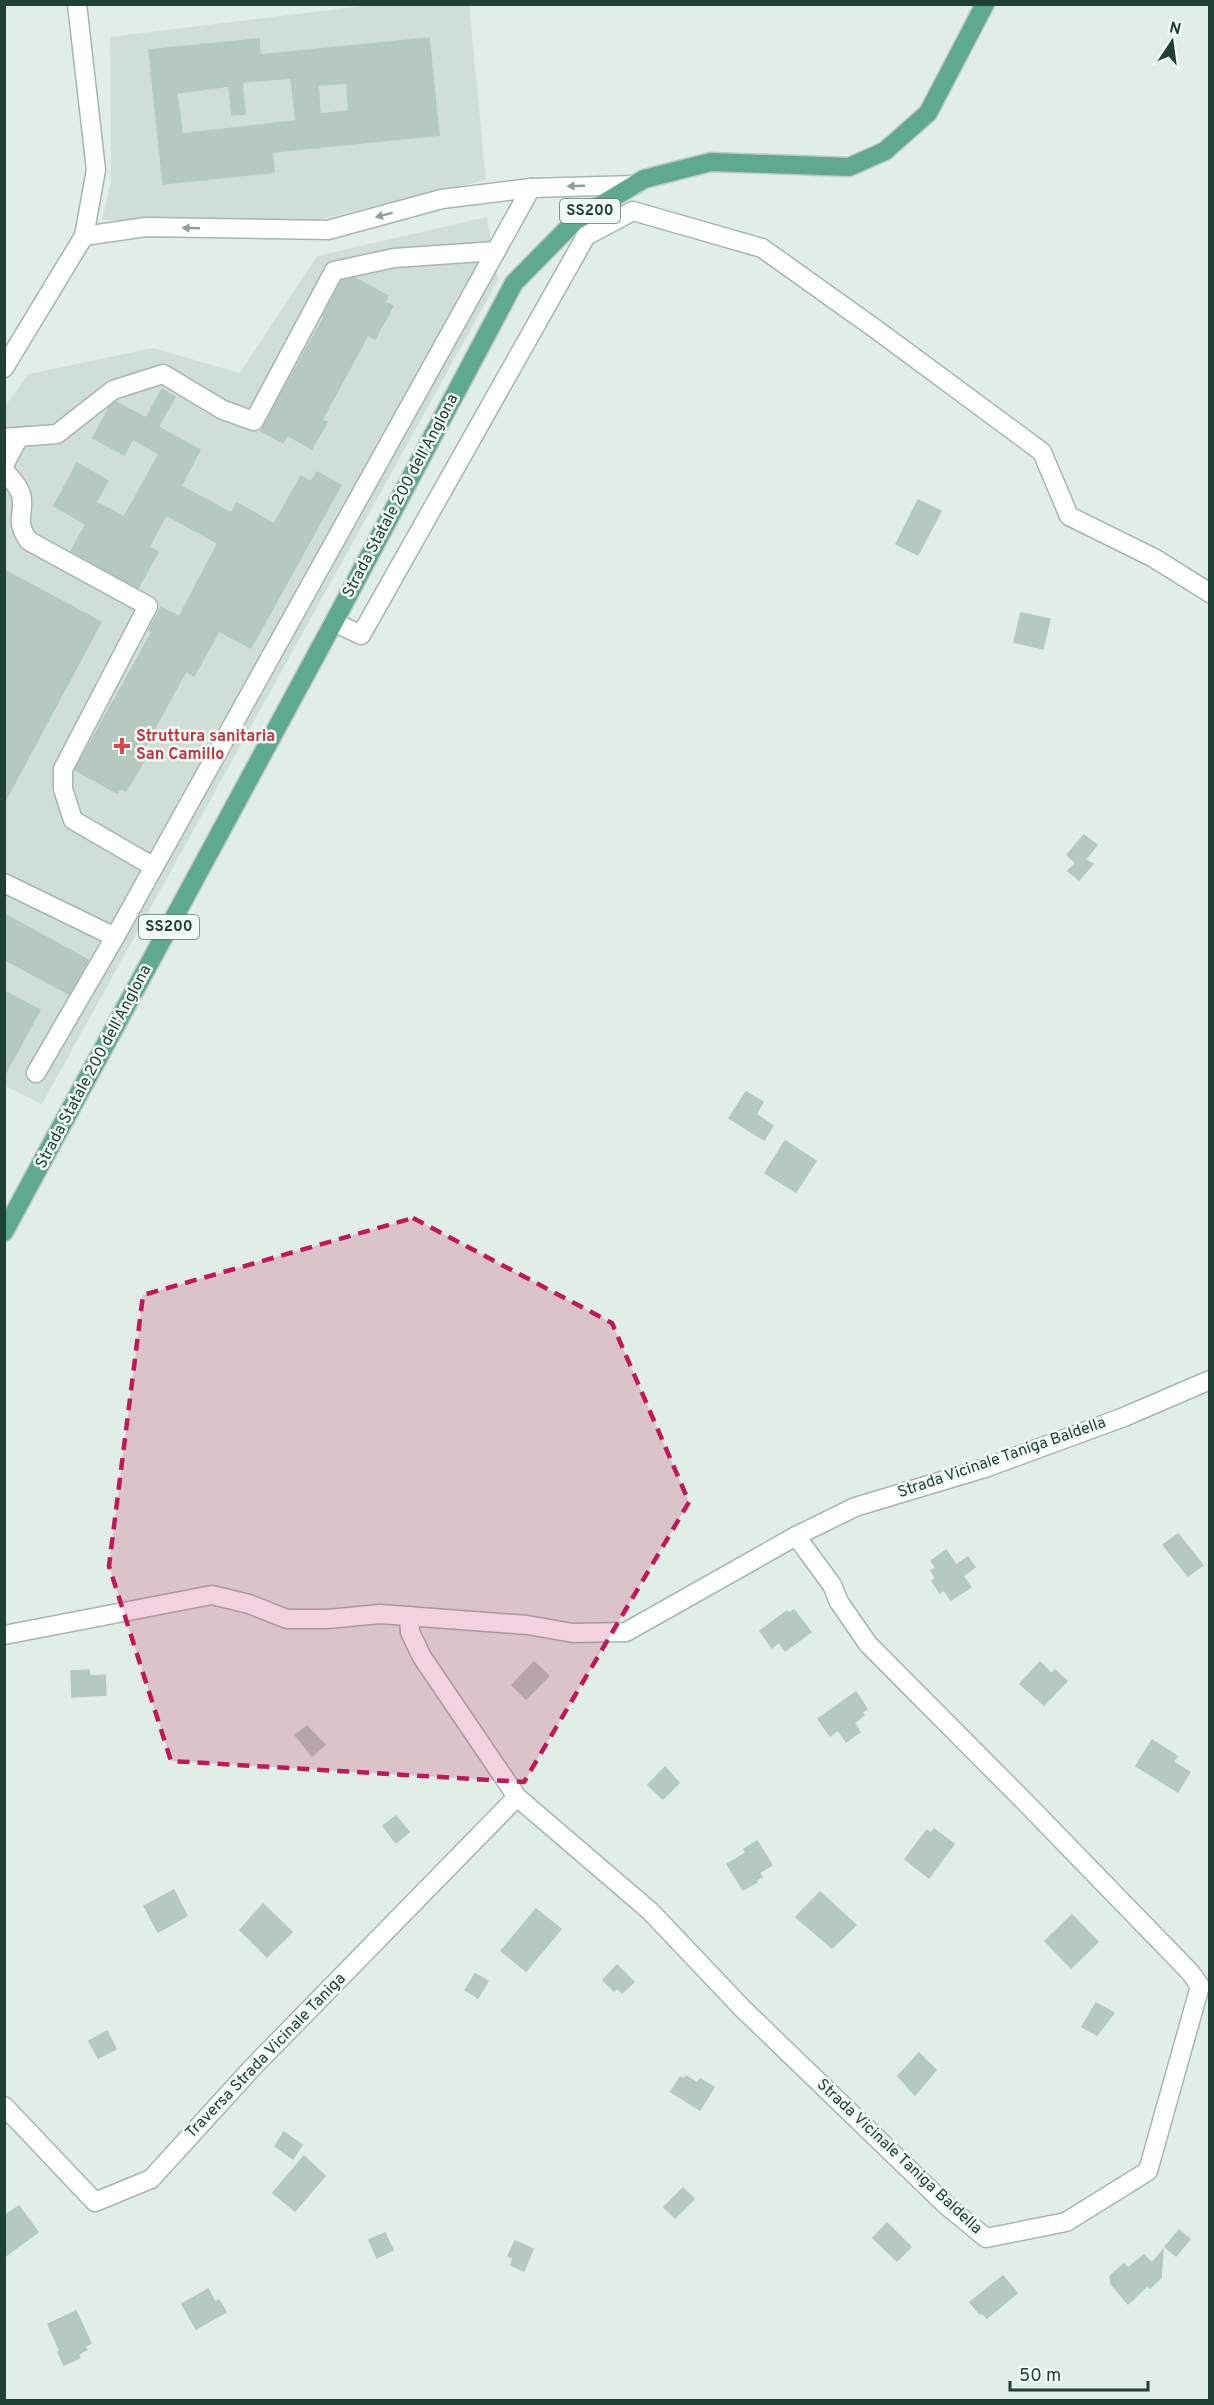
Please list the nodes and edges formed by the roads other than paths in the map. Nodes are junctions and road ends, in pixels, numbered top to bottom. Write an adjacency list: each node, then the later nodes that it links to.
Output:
1 (77, 4): 5 (street)
2 (986, 4): 3 (main road, Strada Statale 200 dell'Anglona / SS200)
3 (635, 185): 4 (street, one-way to 4); 12 (main road, Strada Statale 200 dell'Anglona / SS200)
4 (531, 188): 5 (street, one-way to 5); 6 (street)
5 (84, 236): 7 (street)
6 (496, 251): 8 (street); 13 (street)
7 (4, 368)
8 (12, 437): 9 (street)
9 (4, 465)
10 (4, 470): 13 (street)
11 (1209, 593): 12 (street)
12 (334, 622): 17 (main road, Strada Statale 200 dell'Anglona / SS200)
13 (154, 867): 15 (street)
14 (4, 883): 15 (street)
15 (115, 937): 16 (street)
16 (36, 1073)
17 (4, 1232)
18 (1209, 1380): 19 (street, Strada Vicinale Taniga Baldella)
19 (796, 1536): 20 (street, Strada Vicinale Taniga Baldella); 22 (street, Strada Vicinale Taniga Baldella)
20 (409, 1616): 21 (street, Strada Vicinale Taniga Baldella); 22 (street, Strada Vicinale Taniga Baldella)
21 (4, 1635)
22 (517, 1797): 23 (street, Traversa Strada Vicinale Taniga)
23 (4, 2106)

